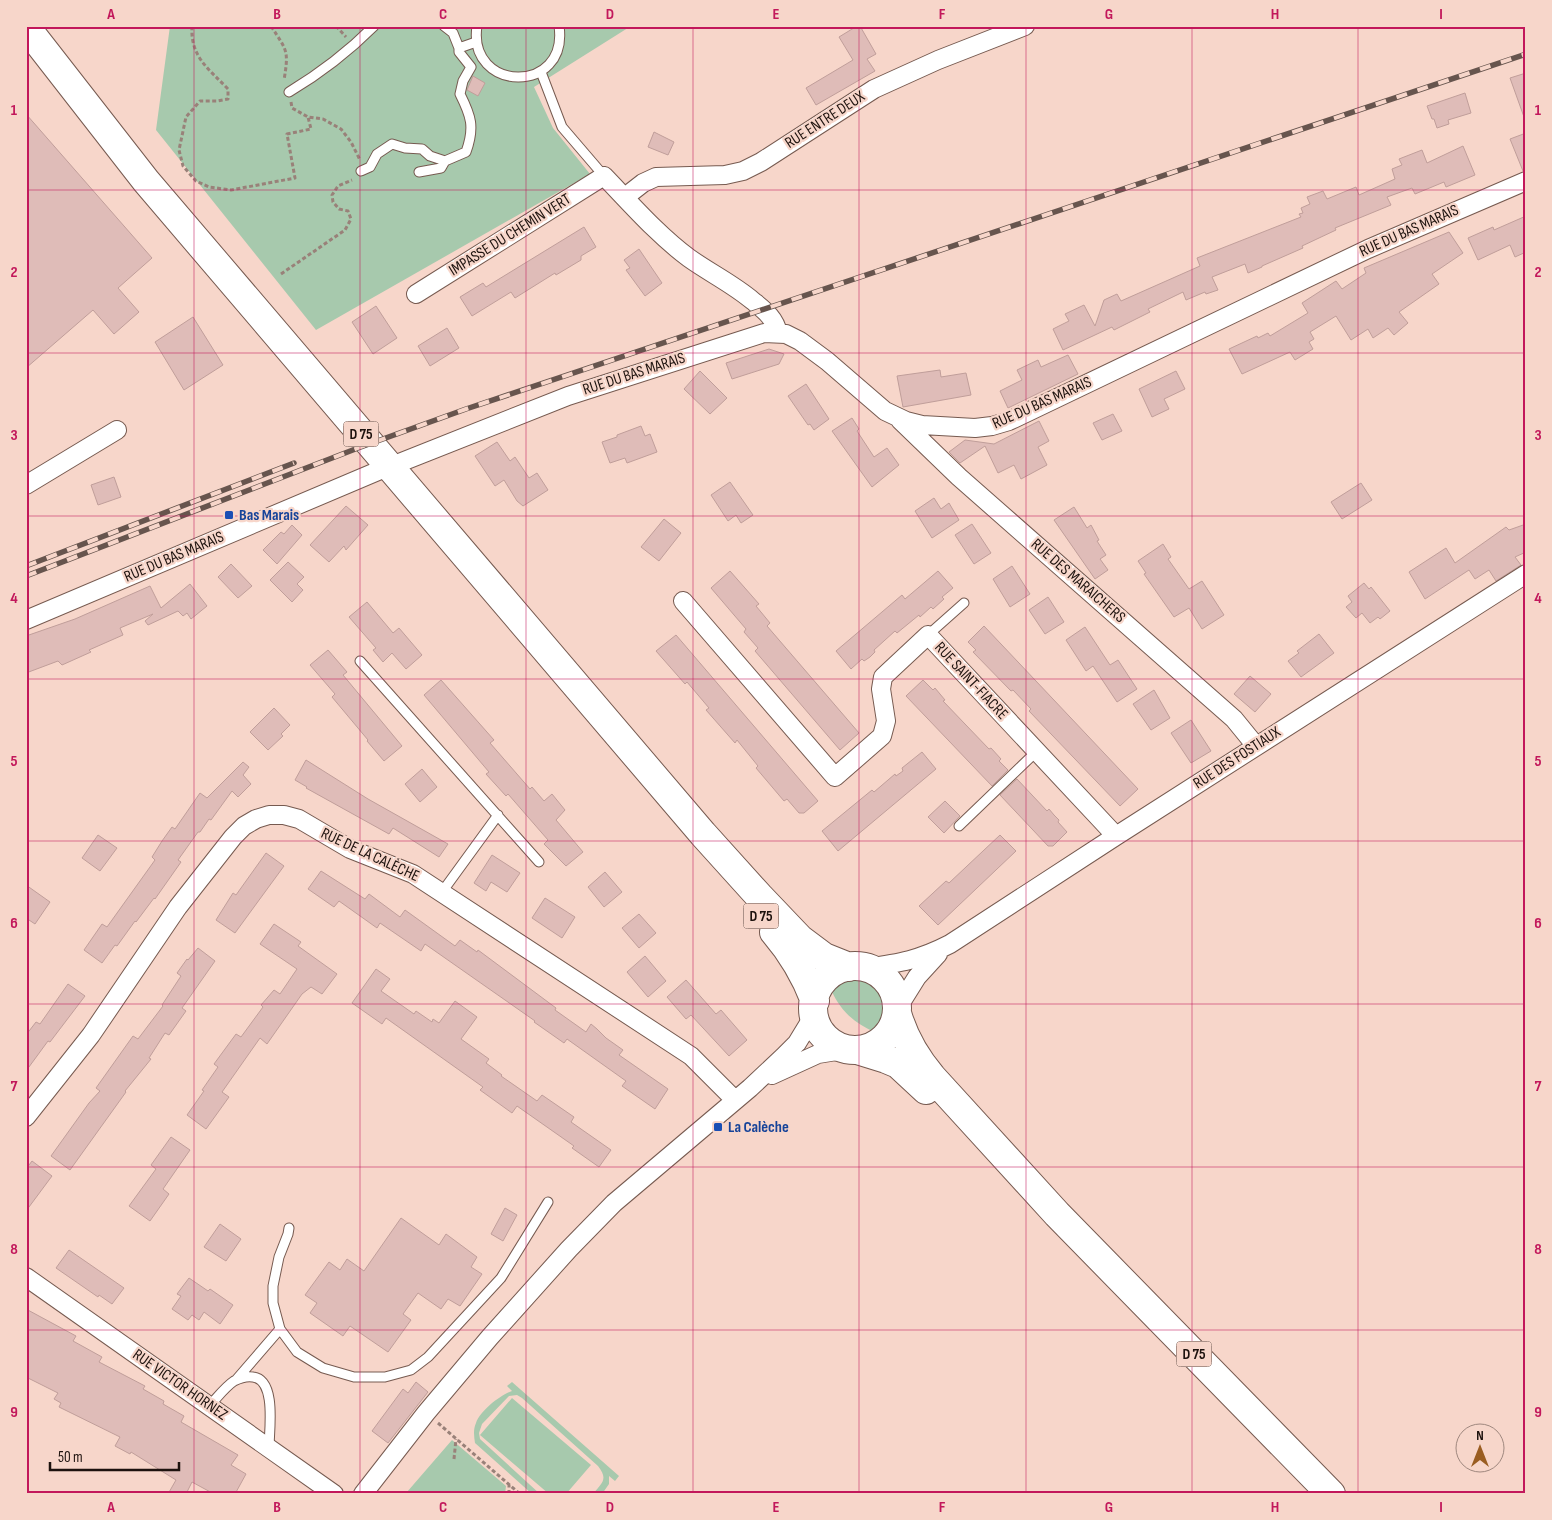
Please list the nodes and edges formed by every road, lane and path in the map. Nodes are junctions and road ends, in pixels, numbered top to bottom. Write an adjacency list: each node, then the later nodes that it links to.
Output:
1 (192, 26): 14 (path)
2 (272, 26): 13 (path)
3 (374, 26): 13 (lane)
4 (444, 26): 10 (lane)
5 (477, 26): 9 (lane)
6 (559, 26): 12 (lane)
7 (1025, 26): 20 (street, RUE ENTRE DEUX)
8 (26, 28): 26 (main road, D 75)
9 (476, 42): 10 (lane); 12 (lane)
10 (459, 48): 15 (lane)
11 (26, 57): 26 (main road, D 75)
12 (541, 72): 18 (lane)
13 (289, 92): 14 (path)
14 (308, 117): 16 (path)
15 (445, 161): 16 (lane); 17 (lane)
16 (361, 170): 21 (path)
17 (419, 172)
18 (604, 176): 20 (street); 22 (street, IMPASSE DU CHEMIN VERT)
19 (1526, 181): 24 (street, RUE DU BAS MARAIS)
20 (624, 197): 23 (street)
21 (281, 274)
22 (416, 294)
23 (778, 333): 24 (street, RUE DU BAS MARAIS); 26 (street, RUE DU BAS MARAIS)
24 (898, 418): 34 (street, RUE DES MARAICHERS)
25 (117, 430): 27 (street)
26 (383, 469): 31 (street, RUE DU BAS MARAIS); 42 (main road, D 75); 43 (main road, D 75)
27 (26, 485)
28 (1526, 574): 34 (street, RUE DES FOSTIAUX)
29 (683, 601): 32 (street, RUE SAINT-FIACRE)
30 (964, 603): 32 (lane)
31 (26, 620)
32 (928, 635): 35 (street, RUE SAINT-FIACRE)
33 (360, 661): 36 (lane)
34 (1256, 746): 38 (street, RUE DES FOSTIAUX)
35 (1036, 751): 37 (lane); 38 (street, RUE SAINT-FIACRE)
36 (498, 816): 39 (lane); 40 (lane)
37 (959, 826)
38 (1116, 836): 41 (street, RUE DES FOSTIAUX)
39 (539, 862)
40 (442, 892): 47 (street, RUE DE LA CALÈCHE); 48 (street, RUE DE LA CALÈCHE)
41 (950, 944): 42 (street, RUE DES FOSTIAUX); 44 (street, RUE DES FOSTIAUX)
42 (858, 968): 43 (main road); 44 (main road)
43 (814, 1008): 45 (main road); 46 (street)
44 (897, 1011): 45 (main road); 50 (main road, D 75)
45 (853, 1050): 46 (street); 50 (main road, D 75)
46 (750, 1088): 47 (street)
47 (735, 1100): 56 (street)
48 (26, 1117)
49 (548, 1202): 53 (lane)
50 (1057, 1214): 65 (main road, D 75)
51 (289, 1228): 53 (lane)
52 (26, 1277): 55 (street, RUE VICTOR HORNEZ)
53 (280, 1329): 54 (lane)
54 (235, 1380): 55 (lane); 58 (lane)
55 (209, 1406): 58 (street, RUE VICTOR HORNEZ)
56 (426, 1413): 57 (path); 62 (street)
57 (456, 1439): 59 (path); 60 (path)
58 (269, 1448): 61 (street, RUE VICTOR HORNEZ)
59 (454, 1459)
60 (509, 1484): 63 (path); 64 (path)
61 (334, 1494)
62 (363, 1494)
63 (509, 1494)
64 (520, 1494)
65 (1331, 1494)

